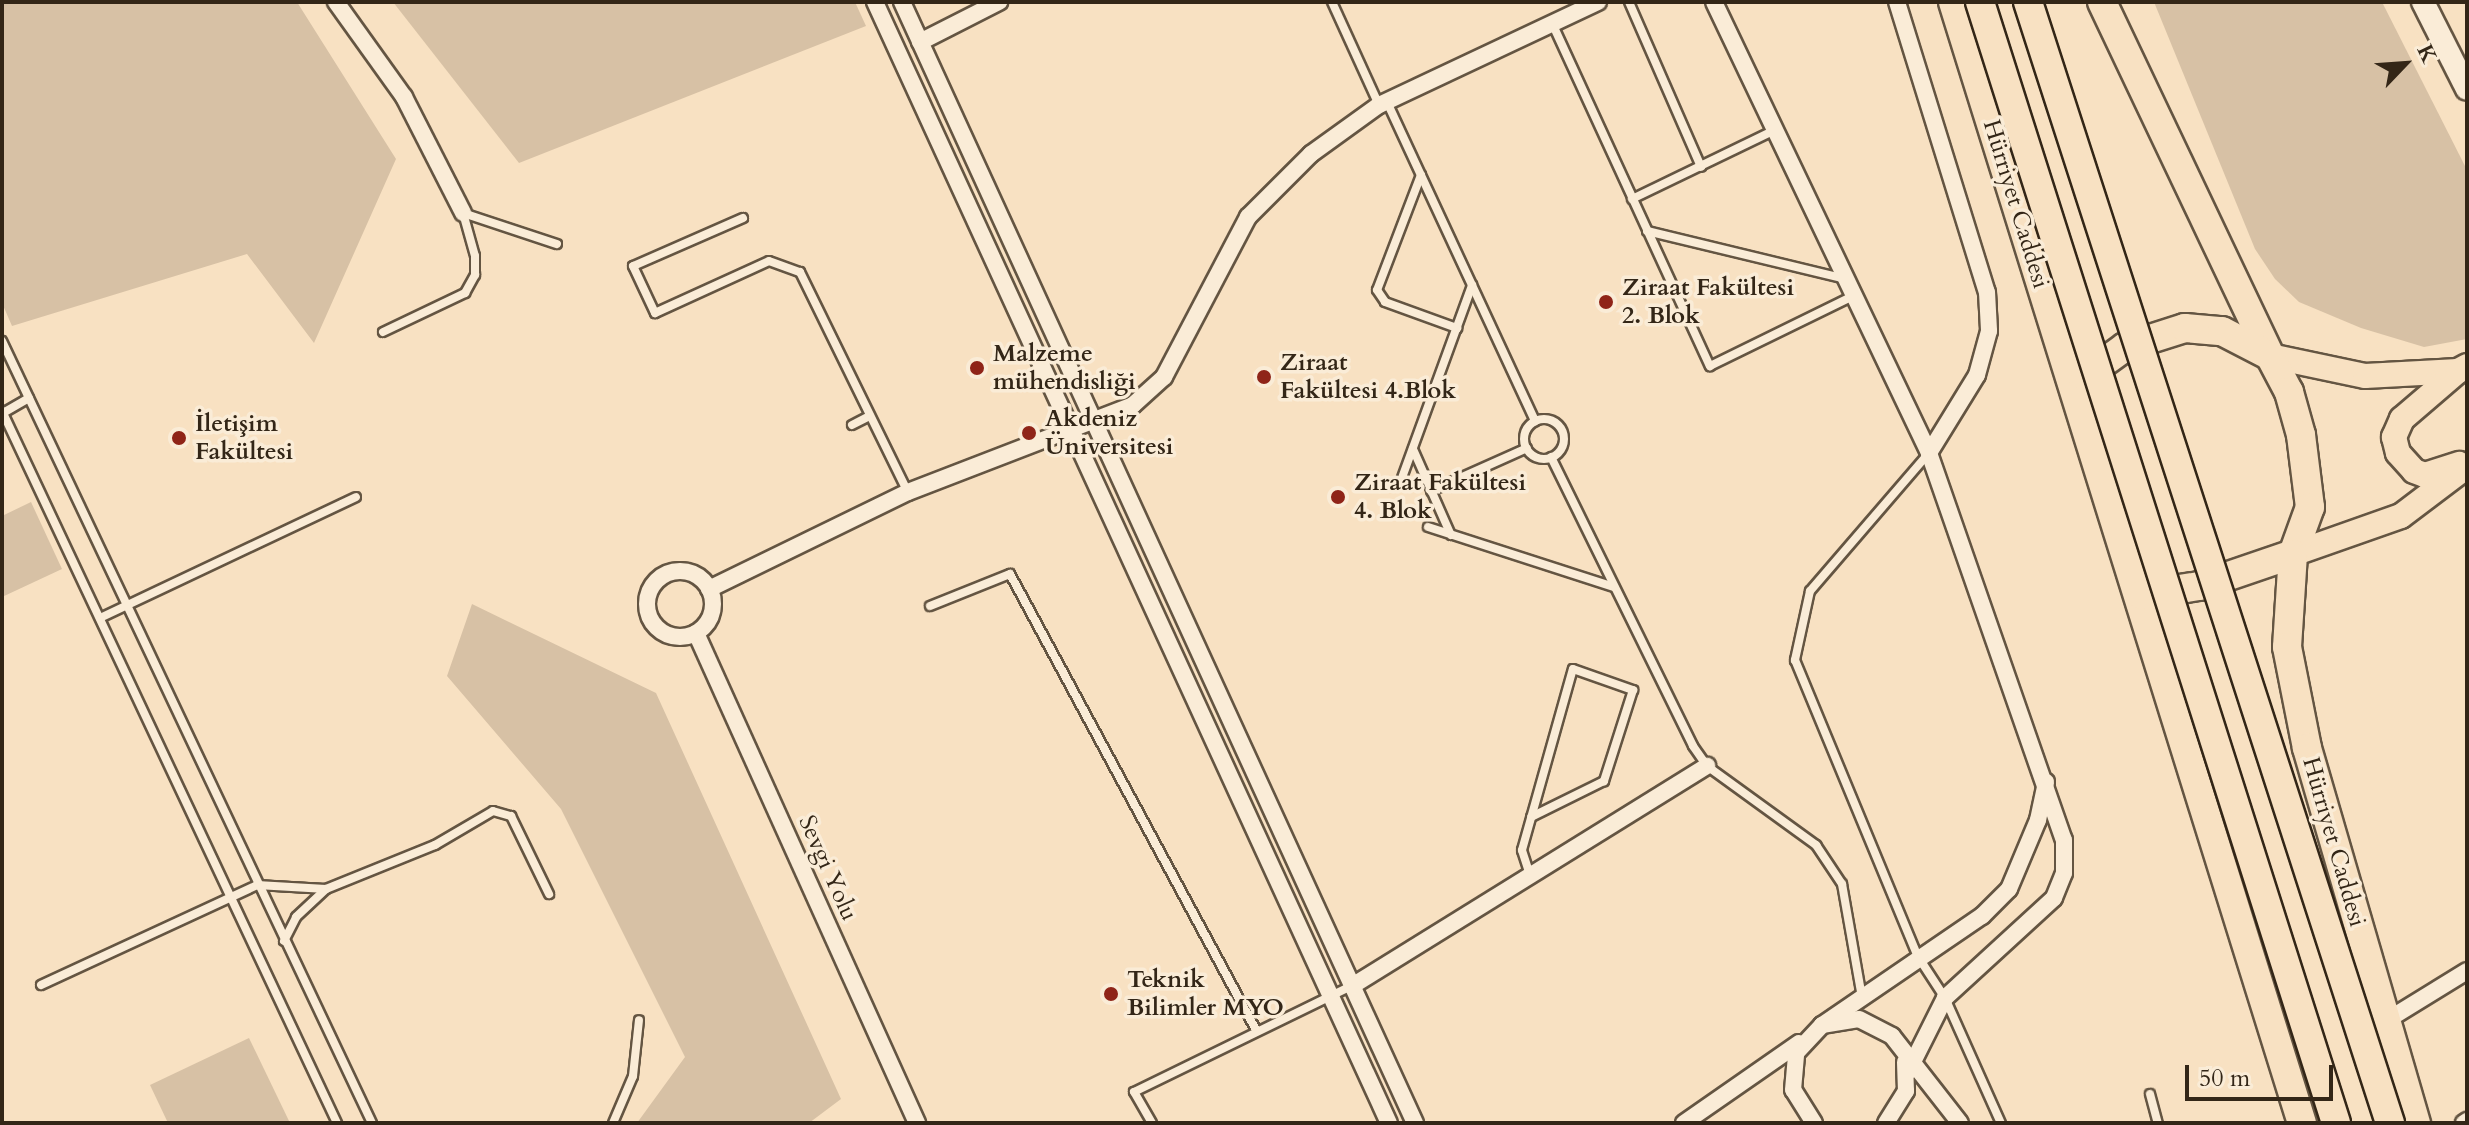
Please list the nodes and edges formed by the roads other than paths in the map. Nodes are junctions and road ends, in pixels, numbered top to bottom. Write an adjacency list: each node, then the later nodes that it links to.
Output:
1 (336, 2): 23 (street)
2 (875, 2): 42 (street)
3 (902, 2): 16 (street)
4 (999, 2): 16 (street)
5 (1332, 2): 18 (lane)
6 (1598, 2): 15 (street)
7 (1629, 2): 20 (lane)
8 (1714, 2): 19 (street)
9 (1897, 2): 45 (street)
10 (1953, 2): 36 (highway, Hürriyet Caddesi)
11 (1980, 2): 99 (highway, bridge)
12 (2028, 2): 100 (highway, bridge)
13 (2102, 2): 33 (highway, Hürriyet Caddesi)
14 (2423, 2): 17 (street)
15 (1552, 23): 18 (street); 22 (lane)
16 (920, 42): 39 (street)
17 (2467, 89)
18 (1383, 103): 21 (lane); 39 (street)
19 (1775, 130): 20 (lane); 27 (street)
20 (1701, 167): 22 (lane)
21 (1421, 175): 28 (lane); 30 (lane)
22 (1632, 199): 25 (lane)
23 (463, 213): 26 (lane); 31 (lane)
24 (743, 218): 38 (lane)
25 (1647, 231): 27 (lane); 29 (lane)
26 (557, 244)
27 (1846, 279): 29 (street)
28 (1473, 284): 30 (lane); 40 (lane)
29 (1853, 296): 45 (street)
30 (1457, 328): 43 (lane)
31 (383, 332)
32 (2, 341): 35 (lane)
33 (2270, 356): 34 (main road); 36 (highway); 54 (highway, Hürriyet Caddesi)
34 (2462, 369): 47 (main road)
35 (29, 398): 37 (lane); 58 (lane)
36 (2078, 405): 57 (highway, Hürriyet Caddesi)
37 (2, 412): 60 (lane)
38 (870, 416): 41 (lane); 50 (lane)
39 (1097, 421): 42 (street); 74 (street)
40 (1535, 421): 44 (lane); 46 (lane)
41 (852, 425)
42 (1074, 430): 50 (street); 77 (street)
43 (1412, 448): 48 (lane); 49 (lane)
44 (1527, 448): 46 (lane); 49 (lane)
45 (1929, 453): 63 (street); 71 (lane)
46 (1551, 457): 55 (lane)
47 (2467, 464): 54 (main road)
48 (1399, 486)
49 (1431, 491): 53 (lane)
50 (908, 492): 56 (street)
51 (356, 497): 58 (lane)
52 (1428, 527): 53 (lane)
53 (1451, 535): 55 (lane)
54 (2293, 554): 57 (highway); 79 (highway, Hürriyet Caddesi)
55 (1614, 587): 62 (lane)
56 (709, 589): 61 (street); 61 (street)
57 (2138, 595): 98 (highway, Hürriyet Caddesi)
58 (126, 606): 60 (lane); 66 (lane)
59 (930, 606): 81 (lane)
60 (100, 618): 69 (lane)
61 (696, 633): 88 (street, Sevgi Yolu)
62 (1707, 766): 65 (street); 75 (lane)
63 (2047, 781): 71 (street); 76 (street)
64 (1531, 817): 64 (lane); 65 (lane)
65 (1530, 875): 74 (street)
66 (257, 885): 67 (lane); 69 (lane); 70 (lane)
67 (326, 889): 68 (lane); 70 (lane)
68 (549, 894)
69 (231, 897): 73 (lane); 85 (lane)
70 (284, 941): 86 (lane)
71 (1917, 955): 75 (street); 76 (lane)
72 (2467, 971): 79 (street)
73 (41, 985)
74 (1352, 986): 77 (lane); 91 (street)
75 (1862, 998): 80 (street)
76 (1945, 998): 83 (street); 96 (lane)
77 (1332, 999): 81 (lane); 90 (street)
78 (639, 1020): 87 (lane)
79 (2384, 1022): 101 (highway, Hürriyet Caddesi)
80 (1822, 1025): 82 (street); 83 (street)
81 (1256, 1030): 89 (lane)
82 (1806, 1037): 92 (street); 93 (street)
83 (1907, 1063): 94 (street); 95 (street)
84 (2150, 1094): 97 (lane)
85 (337, 1123)
86 (372, 1123)
87 (613, 1123)
88 (917, 1123)
89 (1152, 1123)
90 (1389, 1123)
91 (1415, 1123)
92 (1684, 1123)
93 (1814, 1123)
94 (1886, 1123)
95 (1960, 1123)
96 (2001, 1123)
97 (2158, 1123)
98 (2302, 1123)
99 (2336, 1123)
100 (2390, 1123)
101 (2416, 1123)

